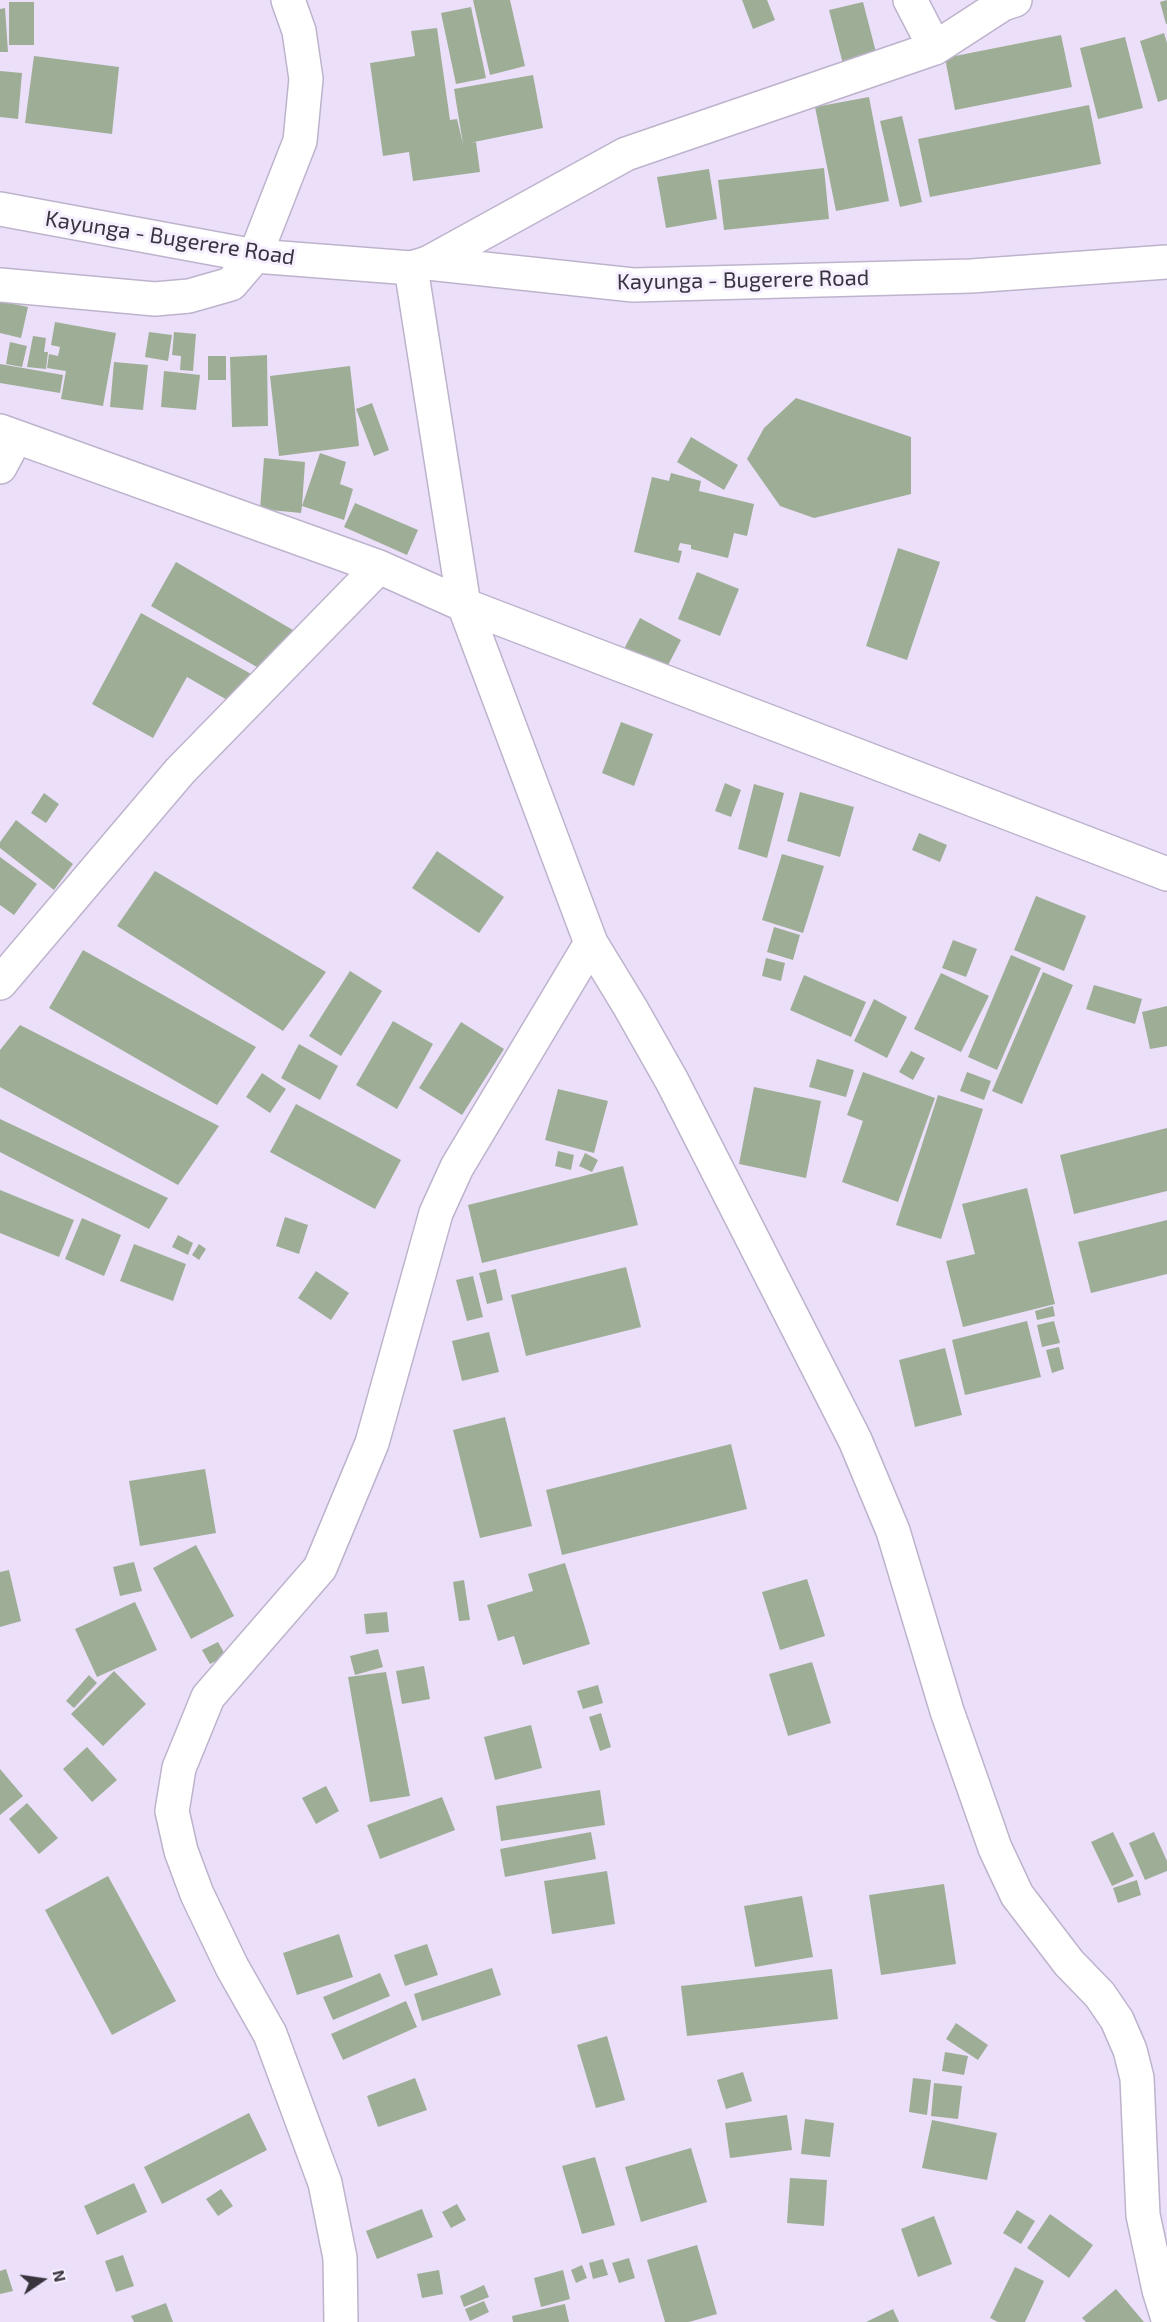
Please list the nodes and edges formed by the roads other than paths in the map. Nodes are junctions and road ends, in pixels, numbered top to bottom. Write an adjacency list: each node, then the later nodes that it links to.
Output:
1 (288, 0): 6 (street)
2 (910, 0): 4 (street)
3 (1015, 0): 4 (street)
4 (935, 48): 8 (street)
5 (0, 209): 6 (street, Kayunga - Bugerere Road)
6 (255, 256): 8 (street, Kayunga - Bugerere Road); 9 (street)
7 (1167, 262): 8 (street, Kayunga - Bugerere Road)
8 (420, 265): 13 (street)
9 (0, 285)
10 (8, 434): 11 (street); 12 (street)
11 (0, 467)
12 (379, 567): 13 (street); 16 (street)
13 (464, 605): 14 (street); 15 (street)
14 (1167, 874)
15 (591, 943): 17 (street); 18 (street)
16 (0, 983)
17 (1167, 2316)
18 (341, 2322)

